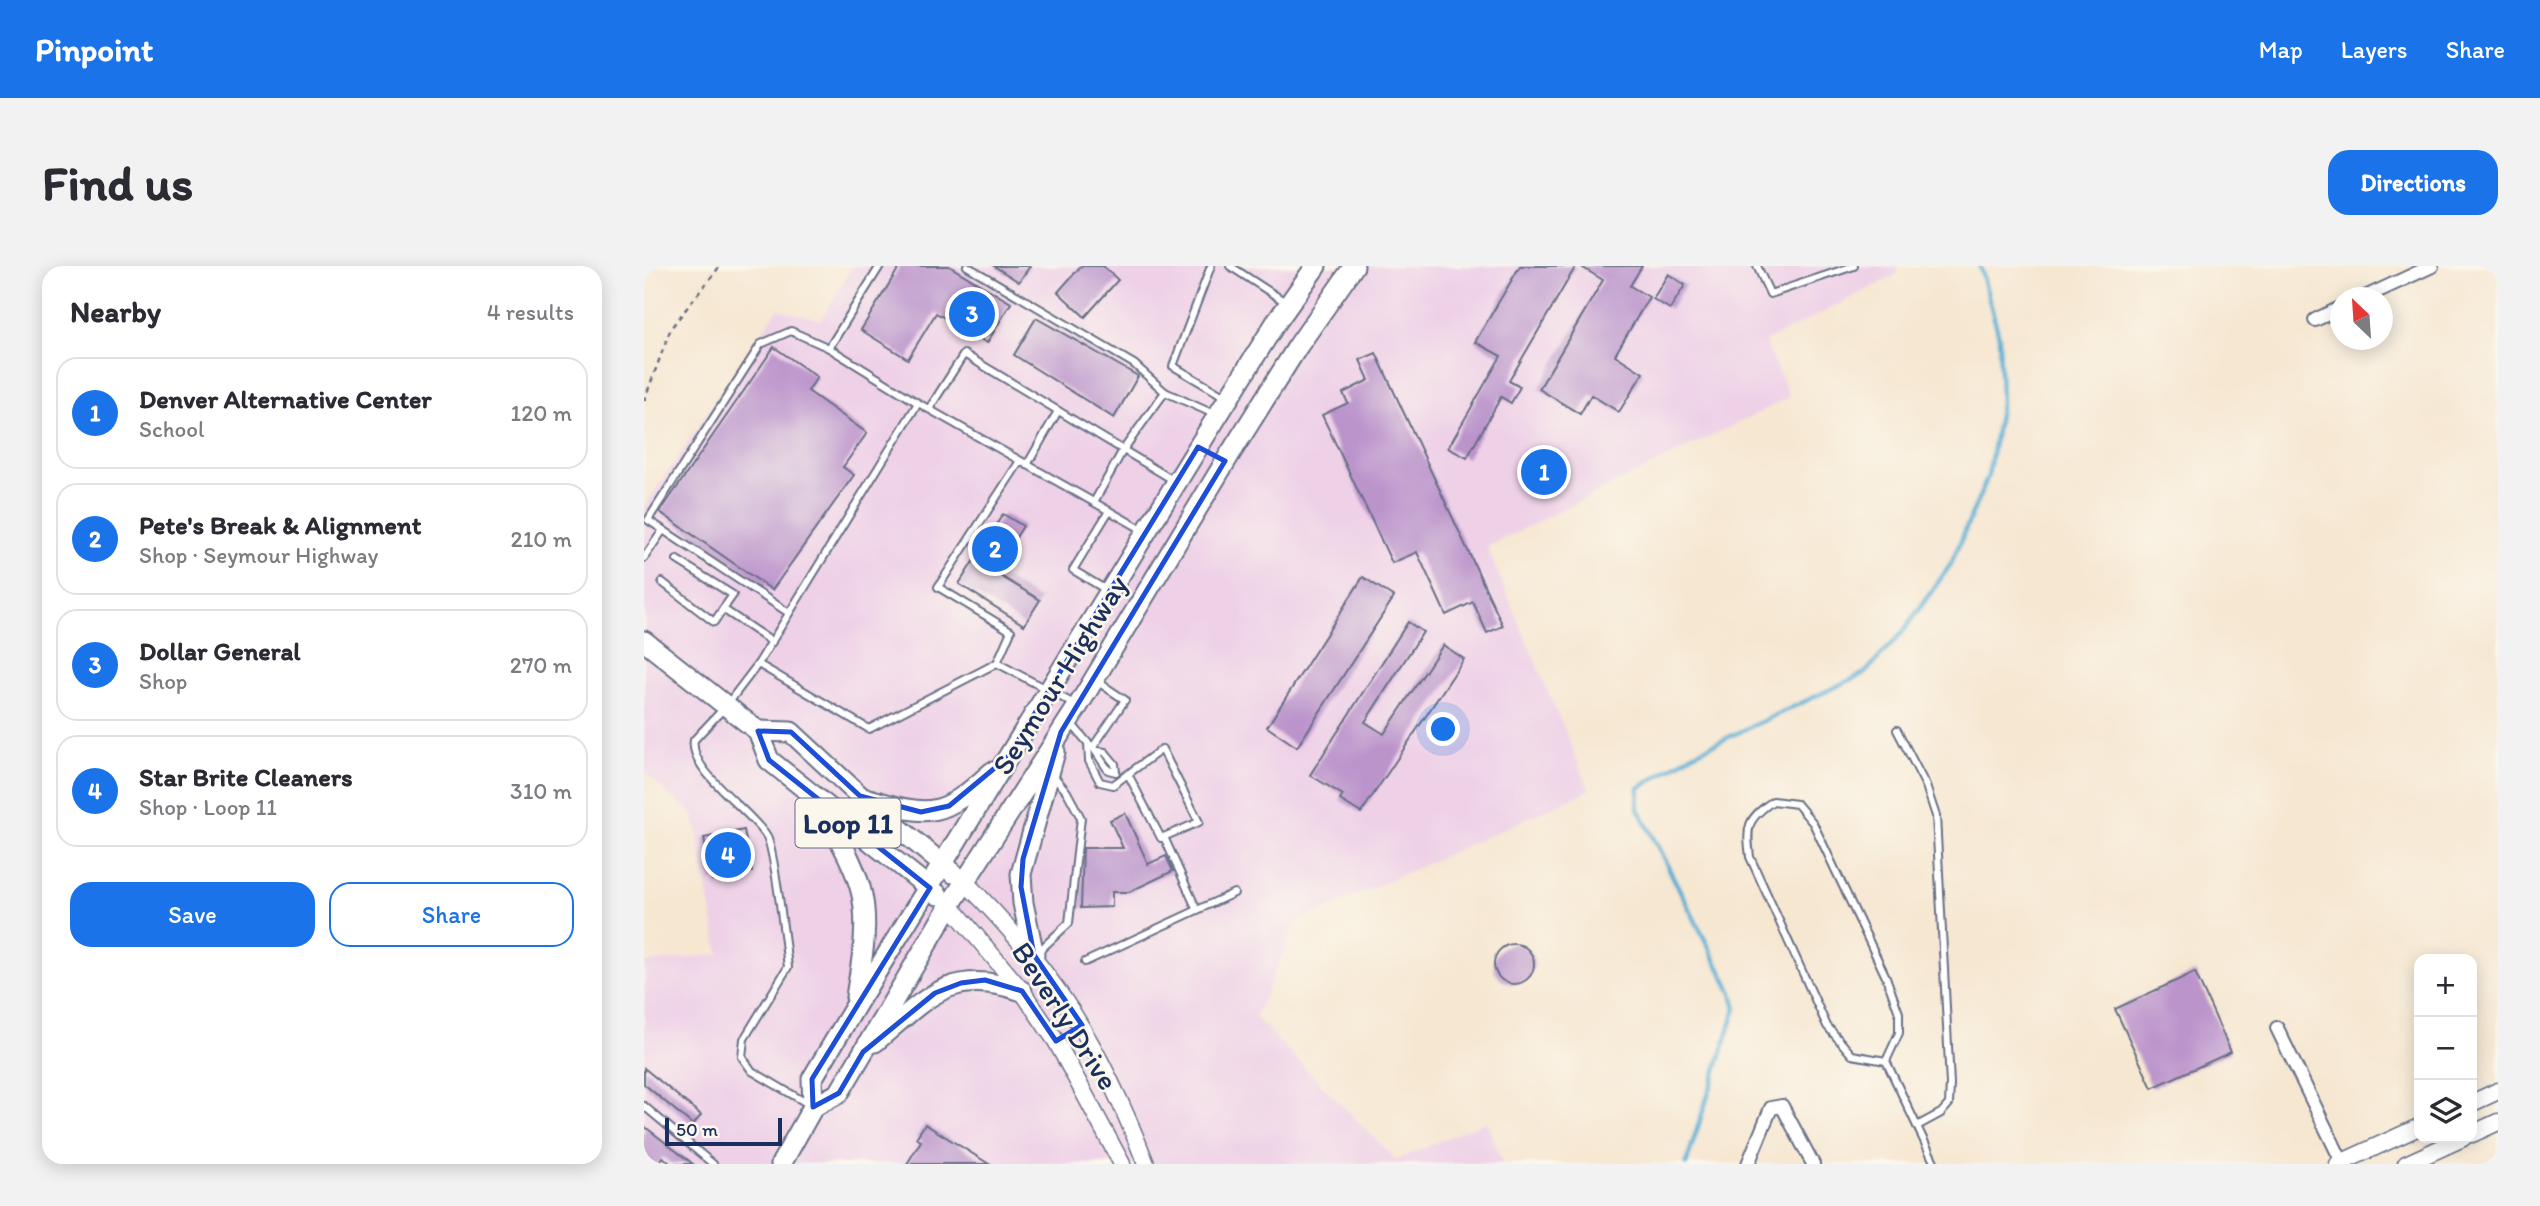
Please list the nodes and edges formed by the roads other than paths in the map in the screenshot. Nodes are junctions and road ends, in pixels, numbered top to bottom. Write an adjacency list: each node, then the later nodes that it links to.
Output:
1 (880, 266): 14 (lane)
2 (967, 266): 15 (lane)
3 (1211, 266): 17 (lane)
4 (1230, 266): 11 (lane)
5 (1316, 266): 11 (main road, Seymour Highway)
6 (1354, 266): 23 (main road, Seymour Highway)
7 (1757, 266): 8 (lane)
8 (1854, 266)
9 (2432, 266): 10 (street)
10 (2387, 287)
11 (1289, 304): 17 (main road, Seymour Highway)
12 (2330, 313): 13 (street)
13 (2315, 320)
14 (829, 348): 16 (lane); 28 (lane)
15 (1165, 392): 17 (lane); 21 (lane)
16 (918, 403): 18 (lane); 35 (lane)
17 (1223, 407): 20 (main road, Seymour Highway)
18 (929, 410): 19 (lane); 22 (lane)
19 (1058, 411): 21 (lane); 24 (lane)
20 (1198, 447): 23 (main road); 25 (main road, Seymour Highway)
21 (1123, 450): 25 (lane); 26 (lane)
22 (1020, 461): 24 (lane); 38 (lane)
23 (1225, 461): 40 (main road, Seymour Highway)
24 (1027, 465): 26 (lane)
25 (1177, 482): 29 (main road, Seymour Highway)
26 (1094, 502): 27 (lane)
27 (1109, 511): 29 (lane); 33 (lane)
28 (663, 530): 30 (lane); 35 (lane)
29 (1146, 532): 33 (main road, Seymour Highway)
30 (644, 558)
31 (677, 560): 34 (lane)
32 (662, 582): 34 (lane)
33 (1110, 592): 41 (main road, Seymour Highway)
34 (723, 610): 37 (lane)
35 (789, 613): 37 (lane)
36 (644, 641): 42 (main road, Loop 11 / Loop 11)
37 (772, 642): 39 (lane)
38 (996, 663): 39 (lane); 41 (lane)
39 (758, 664): 42 (lane)
40 (1094, 679): 43 (main road, Seymour Highway); 46 (lane)
41 (1048, 692): 43 (lane); 47 (main road, Seymour Highway)
42 (726, 706): 45 (main road, Loop 11 / Loop 11); 72 (lane)
43 (1069, 719): 46 (lane); 48 (main road); 55 (main road, Seymour Highway)
44 (1897, 730): 74 (lane)
45 (758, 731): 51 (main road, Loop 11 / Loop 11); 52 (main road, Loop 11 / Loop 11)
46 (1093, 747): 50 (lane); 50 (lane)
47 (1008, 757): 51 (main road); 54 (main road, Seymour Highway)
48 (1050, 771): 60 (main road); 60 (lane)
49 (1129, 776): 50 (lane); 53 (lane); 53 (lane)
50 (1121, 780)
51 (860, 796): 54 (main road, Loop 11 / Loop 11)
52 (818, 799): 56 (main road, Loop 11 / Loop 11); 63 (main road)
53 (1164, 837): 59 (lane)
54 (943, 866): 55 (main road, Loop 11 / Loop 11); 56 (main road, Seymour Highway)
55 (965, 882): 58 (main road, Seymour Highway); 60 (street, Beverly Drive)
56 (930, 888): 58 (main road, Loop 11 / Loop 11); 63 (main road, Seymour Highway)
57 (1234, 893): 59 (lane)
58 (950, 905): 62 (street, Beverly Drive); 67 (main road, Seymour Highway)
59 (1197, 911): 61 (lane)
60 (1034, 955): 64 (street, Beverly Drive)
61 (1086, 962)
62 (1022, 991): 66 (street, Beverly Drive); 67 (main road)
63 (856, 1005): 72 (main road, Seymour Highway)
64 (1082, 1025): 66 (street); 82 (street, Beverly Drive)
65 (2277, 1028): 78 (street)
66 (1056, 1041): 81 (street, Beverly Drive)
67 (863, 1052): 72 (main road, Seymour Highway)
68 (1886, 1061): 68 (lane); 74 (lane)
69 (2498, 1091): 70 (street)
70 (2477, 1101)
71 (644, 1106): 79 (lane)
72 (813, 1107): 80 (main road, Seymour Highway)
73 (2498, 1122): 76 (street)
74 (1917, 1126): 85 (lane)
75 (2414, 1129): 78 (street)
76 (2477, 1132)
77 (2452, 1143): 86 (street)
78 (2341, 1163)
79 (713, 1164)
80 (781, 1164)
81 (1122, 1164)
82 (1146, 1164)
83 (1748, 1164): 84 (street)
84 (1813, 1164)
85 (1935, 1164)
86 (2406, 1164)

